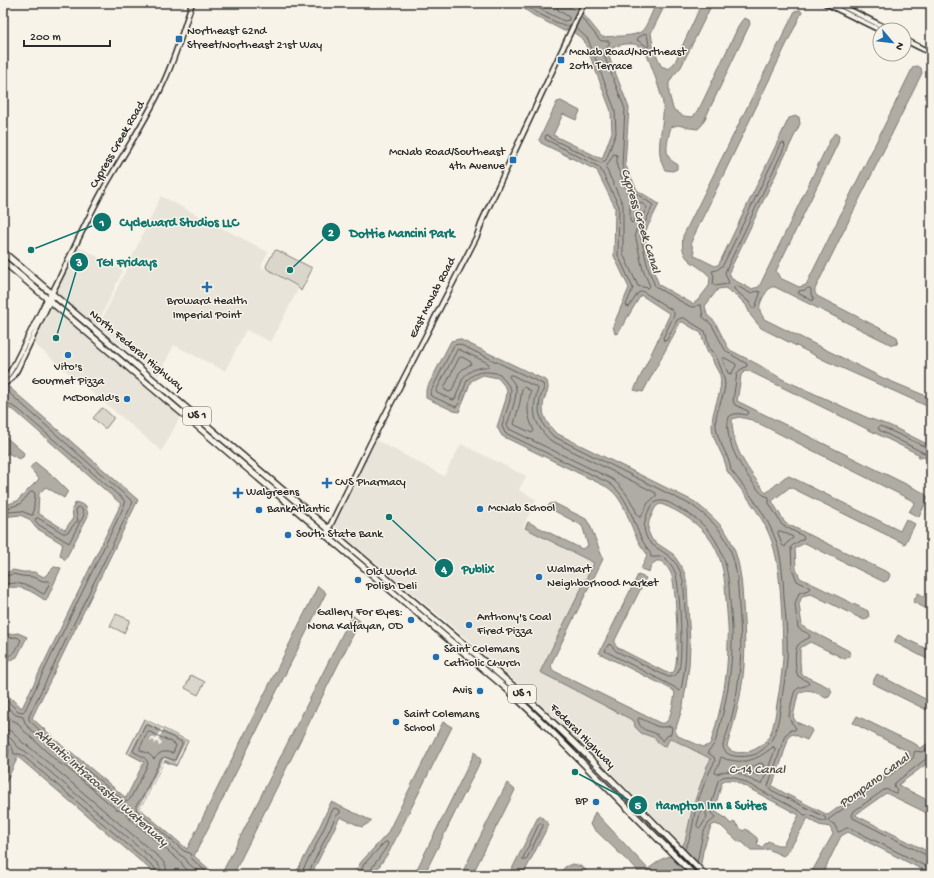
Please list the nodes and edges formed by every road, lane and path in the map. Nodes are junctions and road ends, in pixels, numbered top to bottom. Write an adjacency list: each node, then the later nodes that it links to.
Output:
1 (192, 3): 11 (street, Cypress Creek Road)
2 (584, 3): 24 (street, East McNab Road)
3 (825, 3): 6 (street)
4 (836, 3): 5 (street)
5 (874, 22)
6 (872, 26)
7 (912, 44): 8 (street)
8 (931, 53)
9 (3, 252): 11 (main road, North Federal Highway / US 1)
10 (3, 261): 12 (main road, North Federal Highway / US 1)
11 (52, 293): 12 (street, Cypress Creek Road); 14 (main road, North Federal Highway / US 1)
12 (49, 299): 13 (main road, North Federal Highway / US 1); 16 (street); 19 (street)
13 (98, 341): 14 (main road); 15 (main road, North Federal Highway / US 1)
14 (109, 341): 17 (main road, North Federal Highway / US 1)
15 (141, 378): 17 (main road); 18 (main road, North Federal Highway / US 1)
16 (3, 380)
17 (155, 381): 18 (main road); 21 (main road, North Federal Highway / US 1)
18 (147, 383): 20 (main road, North Federal Highway / US 1)
19 (3, 385)
20 (257, 476): 21 (main road); 22 (main road, North Federal Highway / US 1)
21 (270, 478): 23 (main road, North Federal Highway / US 1)
22 (266, 484): 23 (main road); 25 (main road, North Federal Highway / US 1)
23 (279, 486): 24 (main road, North Federal Highway / US 1)
24 (329, 528): 25 (street, East McNab Road); 27 (main road, Federal Highway / US 1)
25 (326, 535): 26 (main road, Federal Highway / US 1)
26 (384, 585): 27 (main road); 28 (main road, Federal Highway / US 1)
27 (398, 587): 29 (main road, Federal Highway / US 1)
28 (393, 592): 29 (main road); 30 (main road, Federal Highway / US 1)
29 (407, 594): 31 (main road, Federal Highway / US 1)
30 (532, 713): 31 (main road); 32 (main road, Federal Highway / US 1)
31 (544, 714): 33 (main road, Federal Highway / US 1)
32 (543, 723): 33 (main road); 34 (main road, Federal Highway / US 1)
33 (555, 724): 35 (main road, Federal Highway / US 1)
34 (628, 808): 35 (main road); 36 (main road, Federal Highway / US 1)
35 (642, 811): 37 (main road, Federal Highway / US 1)
36 (635, 816): 37 (main road); 38 (main road, Federal Highway / US 1)
37 (651, 820): 39 (main road, Federal Highway / US 1)
38 (694, 875)
39 (705, 875)

